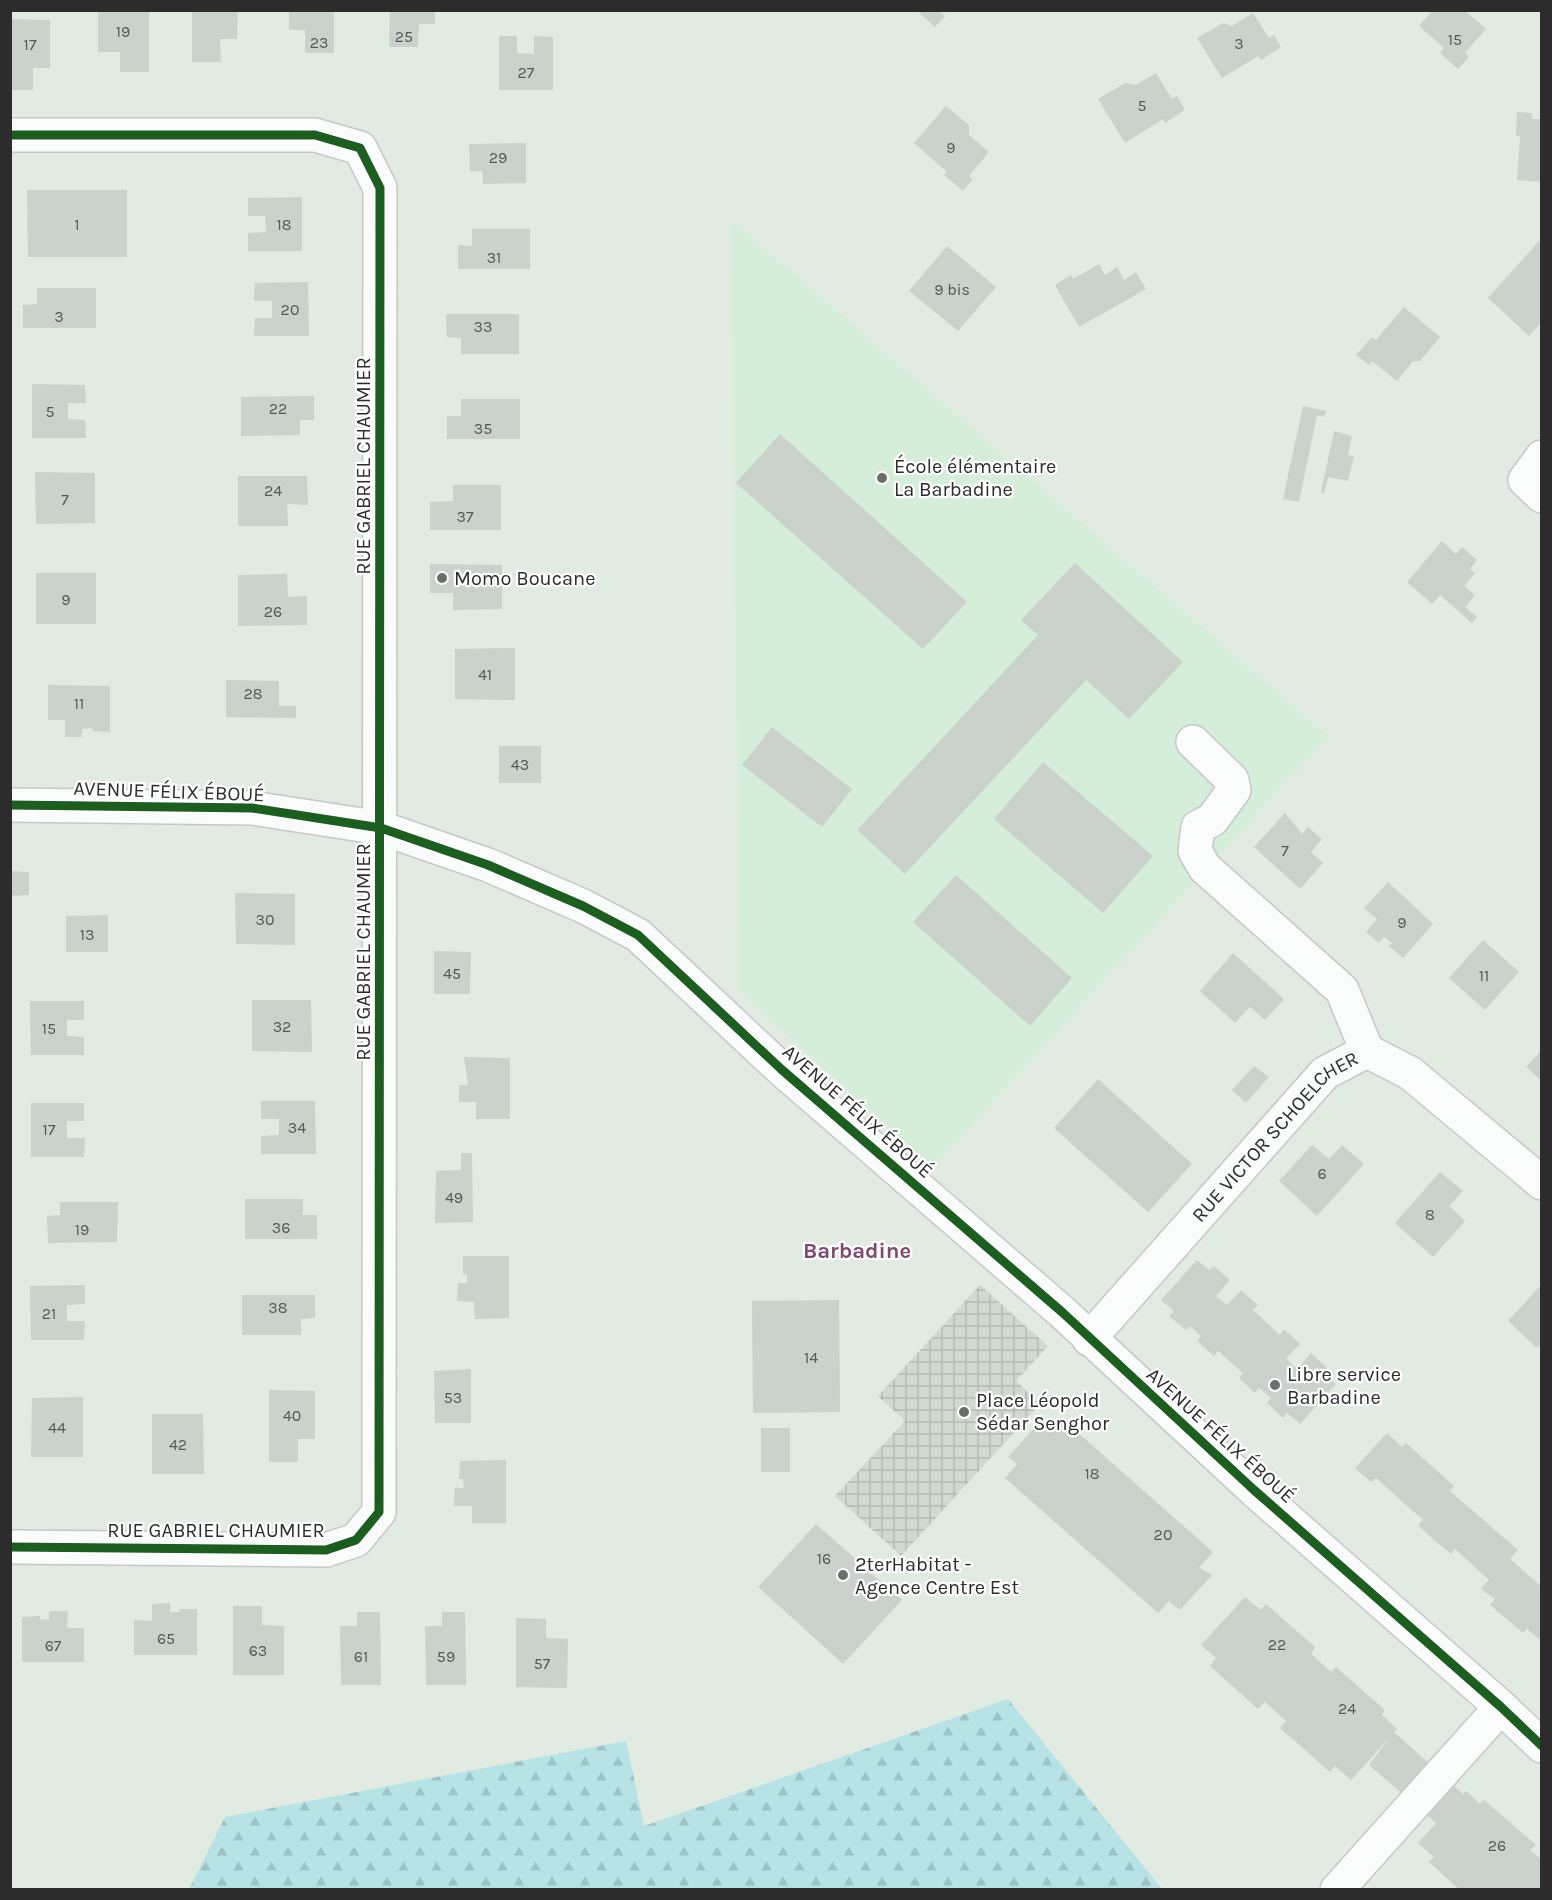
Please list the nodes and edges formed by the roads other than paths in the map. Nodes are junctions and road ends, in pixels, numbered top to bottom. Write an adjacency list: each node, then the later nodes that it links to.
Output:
1 (10, 135): 6 (street, RUE GABRIEL CHAUMIER)
2 (1542, 458): 3 (street)
3 (1542, 496)
4 (1192, 742): 7 (street)
5 (10, 805): 6 (street, AVENUE FÉLIX ÉBOUÉ)
6 (381, 828): 9 (street, AVENUE FÉLIX ÉBOUÉ); 10 (street, RUE GABRIEL CHAUMIER)
7 (1367, 1051): 8 (street, RUE VICTOR SCHOELCHER); 9 (street, RUE VICTOR SCHOELCHER)
8 (1542, 1183)
9 (1089, 1339): 11 (street, AVENUE FÉLIX ÉBOUÉ)
10 (10, 1547)
11 (1501, 1707): 12 (street, AVENUE FÉLIX ÉBOUÉ); 13 (street)
12 (1542, 1746)
13 (1337, 1890)

